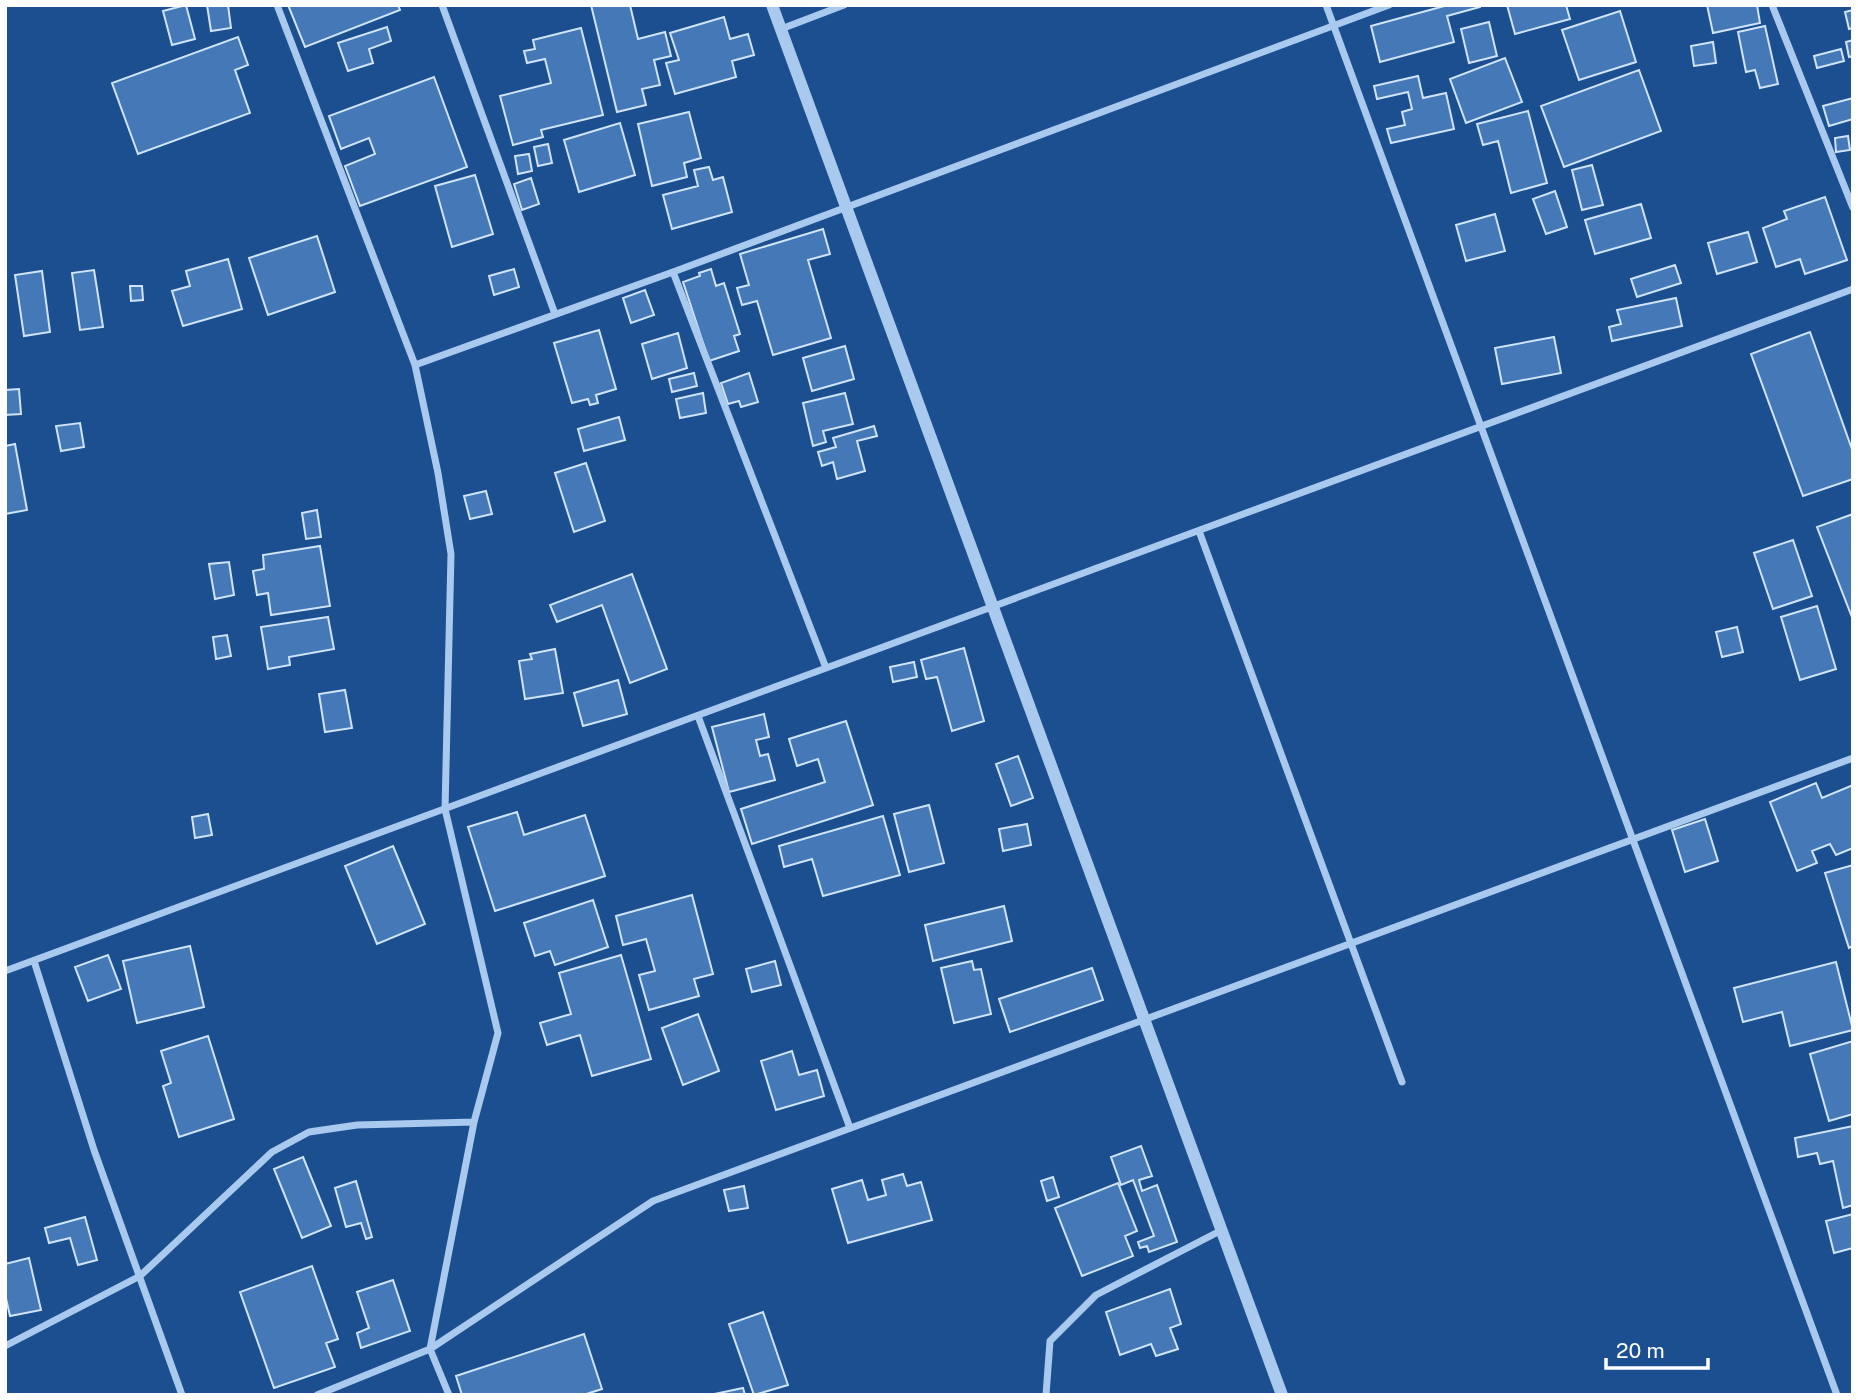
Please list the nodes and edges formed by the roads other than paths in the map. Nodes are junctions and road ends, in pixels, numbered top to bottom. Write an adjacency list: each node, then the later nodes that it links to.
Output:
1 (277, 5): 15 (street)
2 (442, 5): 14 (street)
3 (772, 5): 9 (street)
4 (844, 5): 9 (street)
5 (1326, 5): 8 (street)
6 (1389, 5): 8 (street)
7 (1772, 5): 11 (street)
8 (1334, 26): 10 (street); 16 (street)
9 (781, 29): 10 (street)
10 (846, 206): 12 (street); 18 (street)
11 (1853, 208)
12 (673, 272): 14 (street); 19 (street)
13 (1853, 289): 16 (street)
14 (555, 314): 15 (street)
15 (415, 365): 22 (street)
16 (1481, 426): 17 (street); 23 (street)
17 (1199, 531): 18 (street); 24 (street)
18 (993, 607): 19 (street); 27 (street)
19 (826, 668): 20 (street)
20 (698, 716): 22 (street); 30 (street)
21 (1853, 758): 23 (street)
22 (446, 809): 25 (street); 29 (street)
23 (1633, 839): 24 (street); 40 (street)
24 (1351, 943): 27 (street); 28 (street)
25 (34, 961): 26 (street); 32 (street)
26 (5, 971)
27 (1145, 1019): 30 (street); 31 (street)
28 (1402, 1082)
29 (474, 1122): 32 (street); 34 (street)
30 (850, 1128): 34 (street)
31 (1222, 1230): 38 (street); 39 (street)
32 (140, 1276): 33 (street); 35 (street)
33 (5, 1346)
34 (430, 1349): 36 (street); 37 (street)
35 (182, 1395)
36 (317, 1395)
37 (449, 1395)
38 (1046, 1395)
39 (1282, 1395)
40 (1837, 1395)

